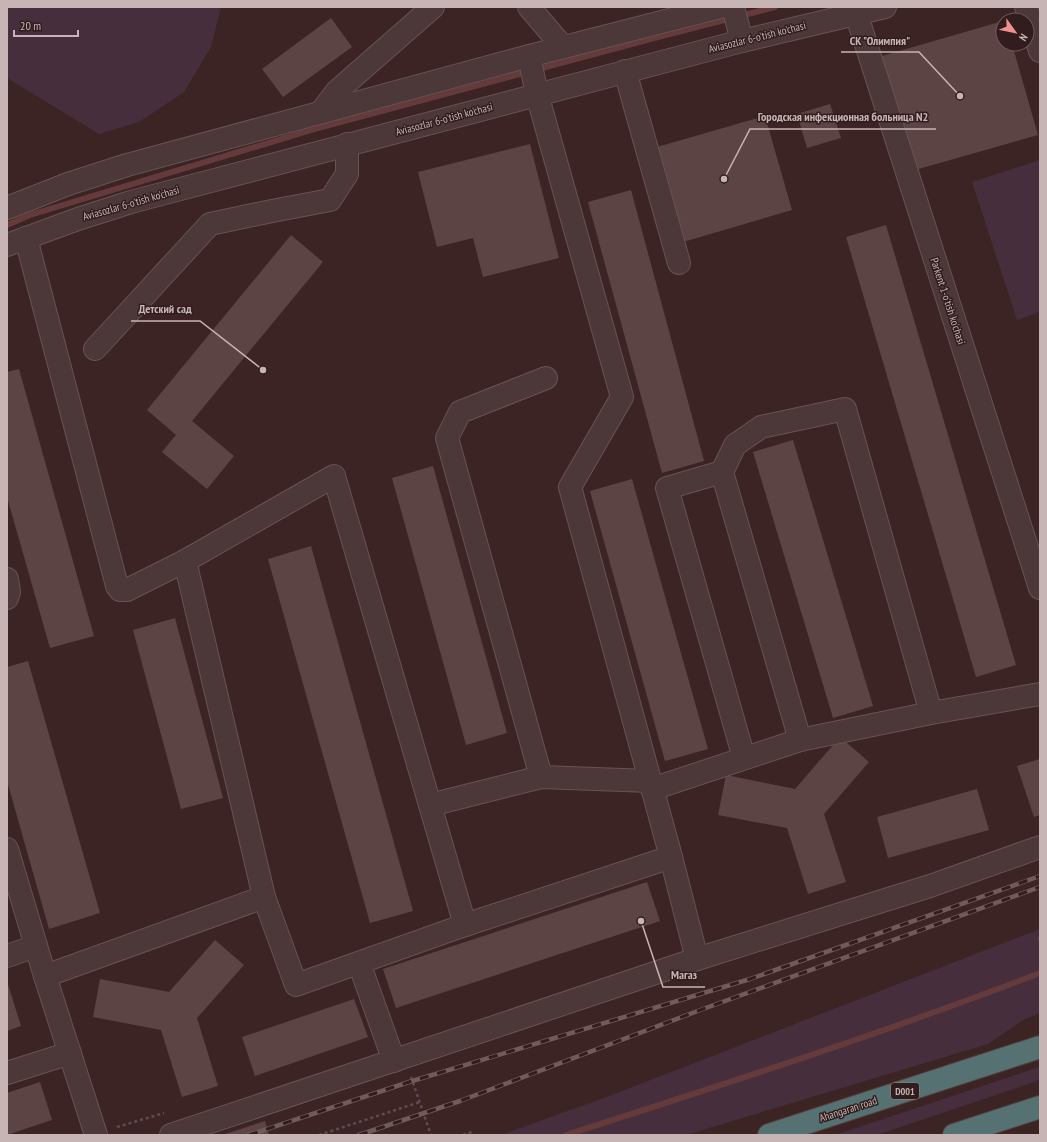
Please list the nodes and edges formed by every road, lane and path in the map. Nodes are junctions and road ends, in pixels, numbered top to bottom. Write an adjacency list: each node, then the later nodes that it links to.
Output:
1 (433, 7): 13 (street)
2 (529, 7): 9 (street)
3 (885, 7): 7 (street, Aviasozlar 6-o'tish ko'chasi)
4 (1026, 7): 10 (street)
5 (729, 8): 6 (street, Aviasozlar 6-o'tish ko'chasi); 8 (street)
6 (696, 10): 9 (street, Aviasozlar 6-o'tish ko'chasi)
7 (856, 13): 8 (street, Aviasozlar 6-o'tish ko'chasi); 22 (street, Parkent 1-o'tish ko'chasi)
8 (741, 37): 11 (street, Aviasozlar 6-o'tish ko'chasi)
9 (563, 47): 12 (street, Aviasozlar 6-o'tish ko'chasi)
10 (1040, 51)
11 (624, 71): 12 (street, Aviasozlar 6-o'tish ko'chasi); 16 (street)
12 (532, 73): 13 (street, Aviasozlar 6-o'tish ko'chasi); 14 (street, Aviasozlar 6-o'tish ko'chasi); 29 (street)
13 (321, 112): 15 (street, Aviasozlar 6-o'tish ko'chasi)
14 (347, 144): 15 (street, Aviasozlar 6-o'tish ko'chasi); 17 (street)
15 (13, 226): 20 (street)
16 (679, 262)
17 (95, 349)
18 (546, 378): 28 (street)
19 (722, 472): 25 (street); 26 (street); 27 (street)
20 (185, 560): 30 (street); 34 (street)
21 (7, 579): 23 (street)
22 (1040, 588)
23 (7, 598)
24 (1040, 694): 25 (street)
25 (932, 713): 26 (street)
26 (800, 740): 27 (street)
27 (744, 758): 29 (street)
28 (541, 777): 29 (street); 30 (street)
29 (651, 785): 33 (street)
30 (430, 805): 35 (street)
31 (1040, 847): 40 (street)
32 (7, 849): 38 (street)
33 (671, 857): 35 (street); 40 (street)
34 (264, 897): 41 (street); 42 (street)
35 (465, 925): 41 (street)
36 (1039, 937): 37 (path)
37 (1040, 940)
38 (36, 946): 39 (street); 42 (street)
39 (7, 956)
40 (697, 958): 45 (street)
41 (359, 963): 45 (street)
42 (45, 976): 44 (street)
43 (1040, 1047): 55 (highway, Ahangaran road / D001)
44 (70, 1054): 46 (street); 49 (street)
45 (402, 1067): 47 (path); 50 (street)
46 (7, 1073)
47 (420, 1102): 51 (path); 52 (path)
48 (1040, 1107): 56 (highway)
49 (96, 1135)
50 (171, 1135)
51 (319, 1135)
52 (431, 1135)
53 (463, 1135): 54 (path)
54 (473, 1135)
55 (769, 1135)
56 (954, 1135)

